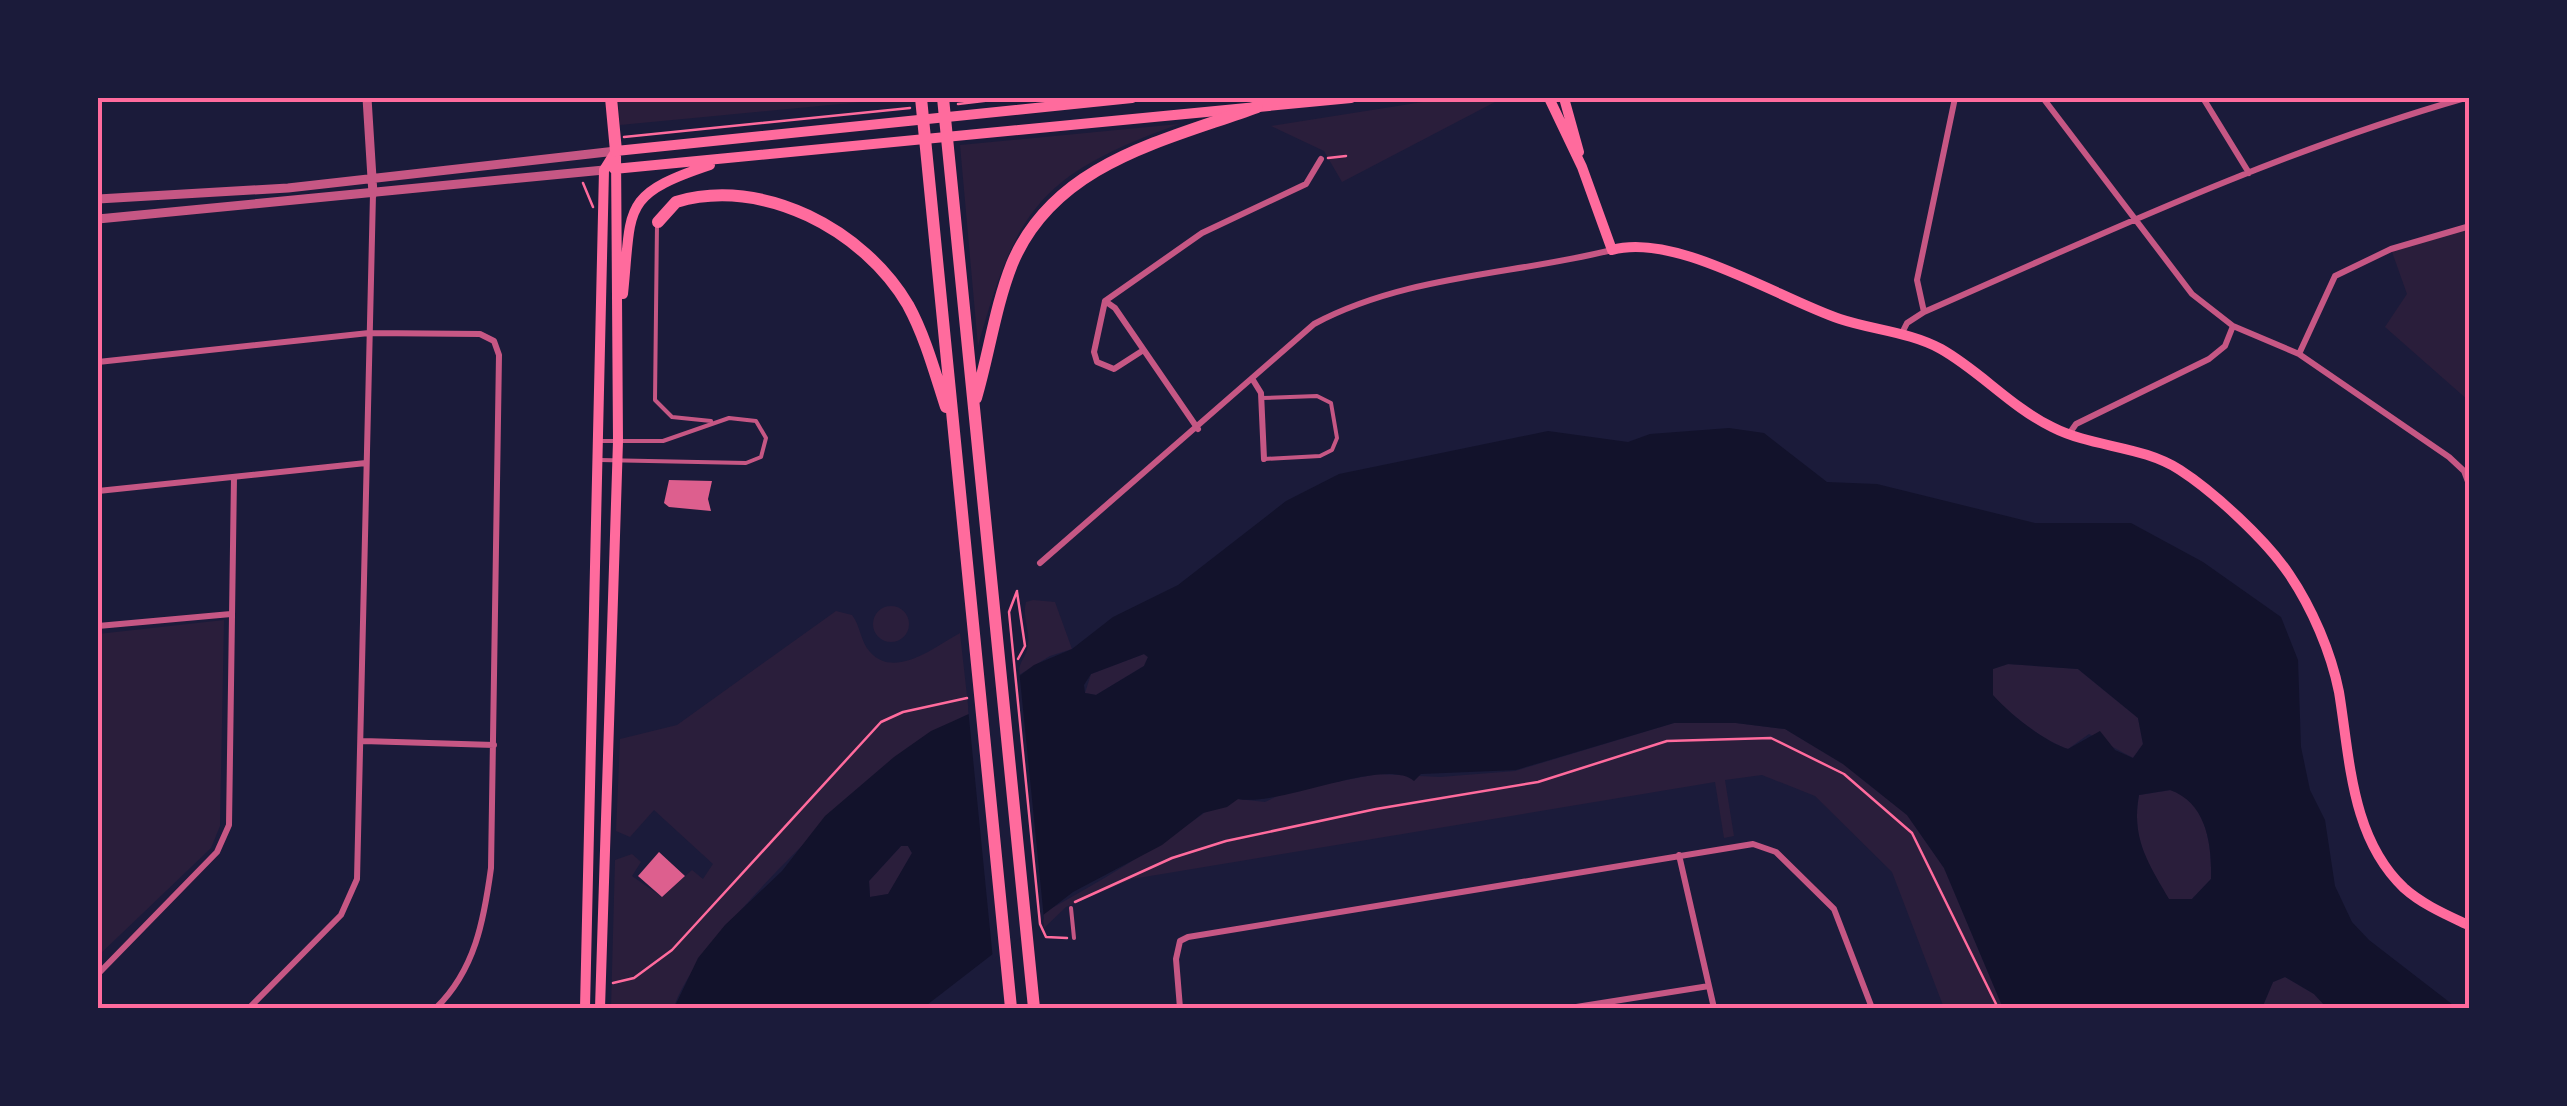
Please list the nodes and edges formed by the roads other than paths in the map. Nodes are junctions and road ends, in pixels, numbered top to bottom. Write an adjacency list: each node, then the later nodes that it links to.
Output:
1 (367, 98): 21 (street)
2 (611, 98): 14 (highway)
3 (921, 98): 46 (highway)
4 (943, 98): 44 (highway)
5 (1132, 98): 14 (main road)
6 (1351, 98): 13 (main road)
7 (1549, 98): 17 (main road)
8 (1564, 98): 17 (main road)
9 (1954, 98): 34 (street)
10 (2043, 98): 29 (street)
11 (2203, 98): 20 (street)
12 (2466, 98): 20 (street)
13 (1256, 107): 15 (main road); 44 (highway)
14 (616, 152): 18 (main road); 19 (main road); 21 (street)
15 (730, 158): 18 (main road); 38 (main road)
16 (1321, 159): 33 (street)
17 (1582, 167): 32 (main road)
18 (618, 169): 19 (main road); 38 (main road)
19 (604, 170): 23 (street); 49 (main road)
20 (2249, 172): 29 (street)
21 (372, 178): 22 (street); 23 (street)
22 (288, 188): 24 (street); 26 (street)
23 (373, 194): 26 (street); 36 (street)
24 (123, 198): 25 (street); 27 (street)
25 (98, 199)
26 (289, 202): 27 (street)
27 (125, 218): 28 (street)
28 (98, 219)
29 (2134, 220): 34 (street); 35 (street)
30 (658, 222): 45 (lane); 46 (highway)
31 (2470, 226): 40 (street)
32 (1612, 250): 37 (main road); 42 (street)
33 (1105, 301): 39 (street); 39 (street)
34 (1924, 312): 37 (street)
35 (2234, 326): 40 (street); 48 (street)
36 (369, 333): 41 (street); 54 (street); 62 (street)
37 (1901, 335): 48 (main road)
38 (619, 340): 50 (main road)
39 (1142, 351): 47 (street)
40 (2300, 354): 56 (street)
41 (98, 362)
42 (1253, 380): 43 (street); 47 (street)
43 (1262, 398): 51 (street); 51 (lane)
44 (974, 405): 76 (highway)
45 (716, 422): 50 (lane); 53 (lane)
46 (953, 427): 75 (highway)
47 (1198, 429): 58 (street)
48 (2069, 434): 67 (main road)
49 (598, 441): 50 (lane); 52 (main road)
50 (618, 441): 53 (main road)
51 (1264, 459)
52 (598, 460): 53 (lane); 63 (main road)
53 (617, 460): 64 (main road)
54 (366, 463): 55 (street); 61 (street)
55 (234, 477): 57 (street); 59 (street)
56 (2470, 487)
57 (98, 490)
58 (1040, 562)
59 (231, 614): 60 (street); 69 (street)
60 (98, 626)
61 (363, 741): 62 (street); 71 (street)
62 (494, 745): 72 (street)
63 (590, 844): 64 (main road); 73 (main road)
64 (606, 845): 74 (main road)
65 (1679, 855): 70 (street); 77 (street); 80 (street)
66 (1071, 908): 68 (lane)
67 (2470, 926)
68 (1071, 938)
69 (98, 972)
70 (1709, 986): 78 (street); 79 (street)
71 (248, 1008)
72 (436, 1008)
73 (586, 1008)
74 (600, 1008)
75 (1010, 1008)
76 (1034, 1008)
77 (1180, 1008)
78 (1570, 1008)
79 (1714, 1008)
80 (1872, 1008)

